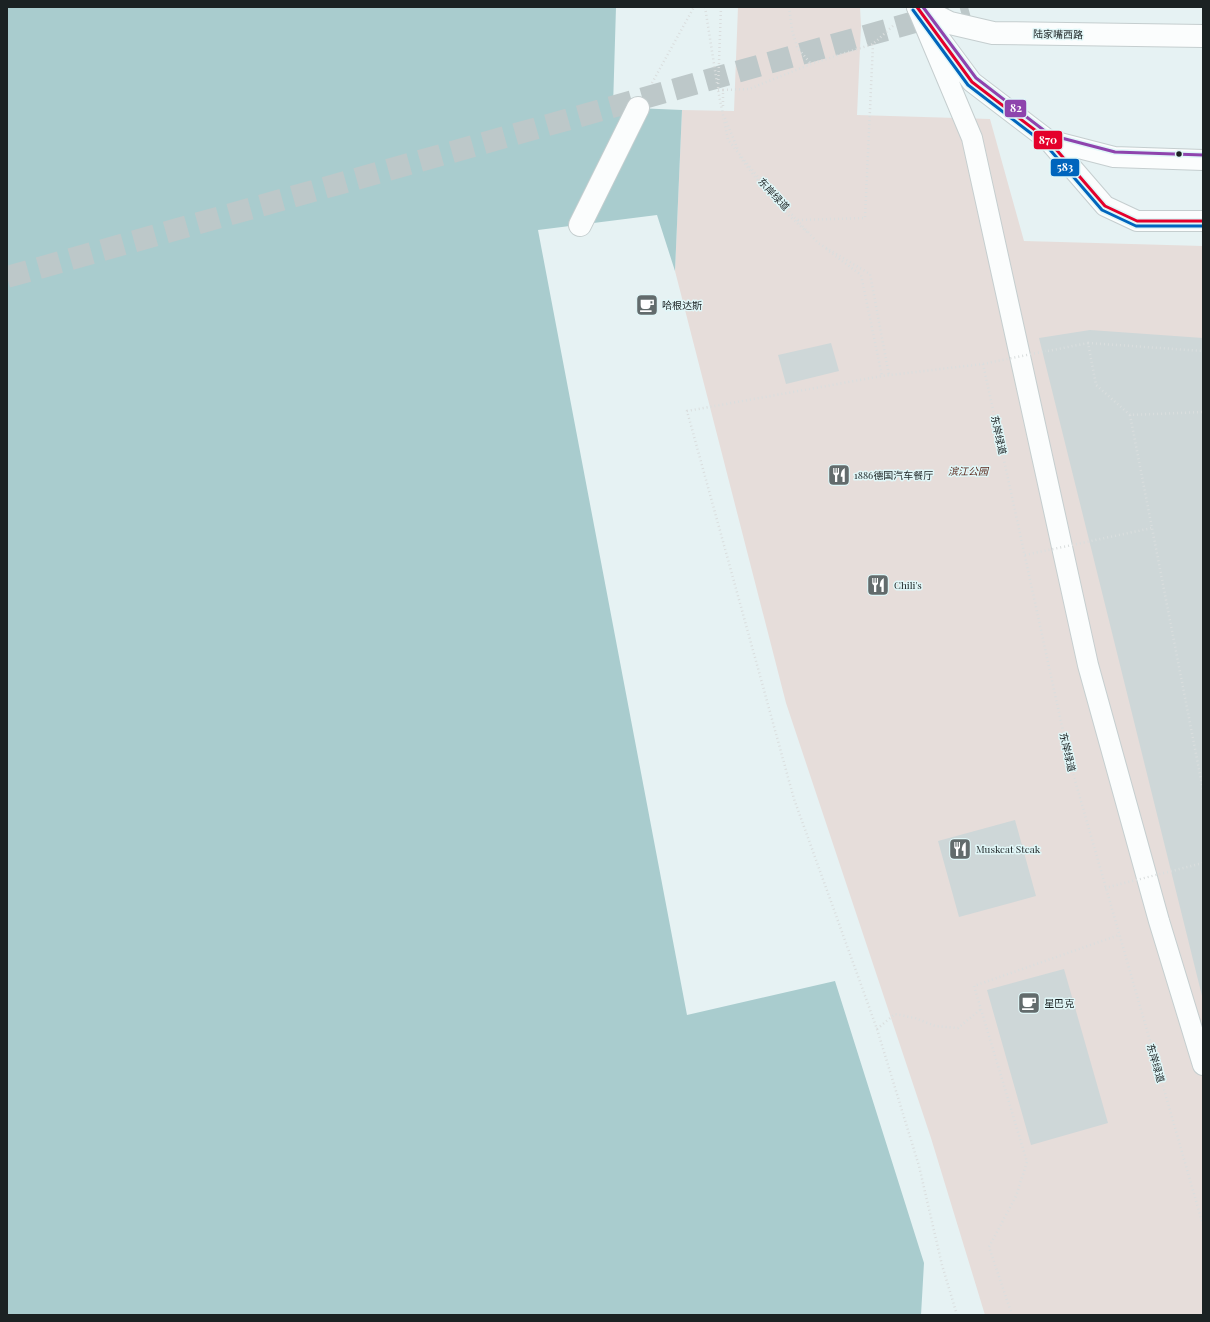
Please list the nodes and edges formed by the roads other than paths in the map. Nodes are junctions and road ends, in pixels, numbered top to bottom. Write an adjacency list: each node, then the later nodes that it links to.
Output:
1 (917, 7): 2 (street, 陆家嘴西路); 4 (lane); 8 (lane)
2 (1203, 36)
3 (638, 108): 7 (street)
4 (1048, 140): 5 (lane); 6 (lane)
5 (1203, 160)
6 (1203, 221)
7 (580, 225)
8 (1203, 1065)

